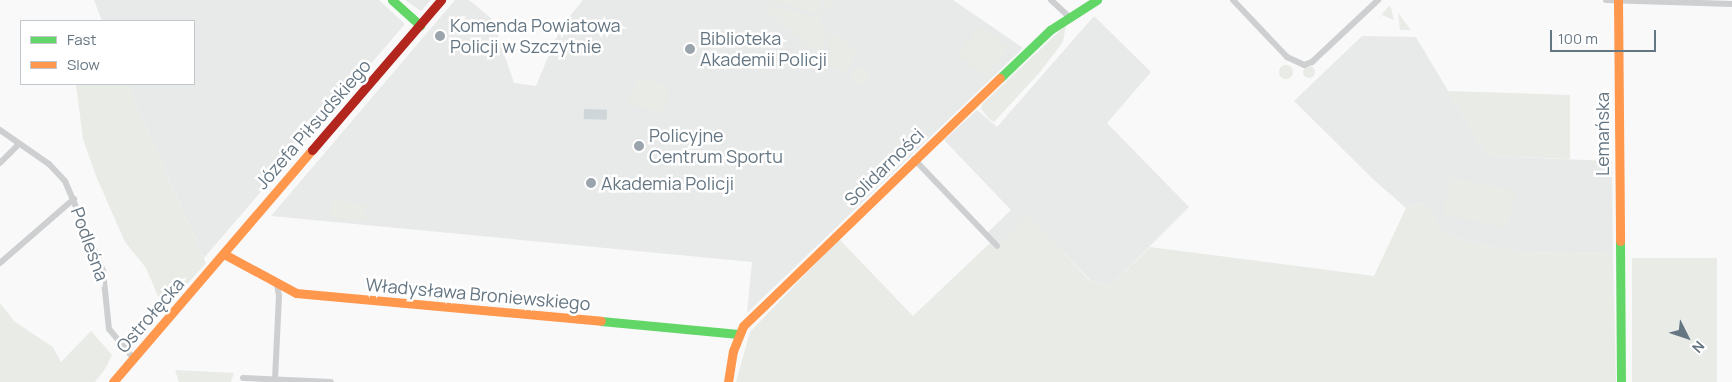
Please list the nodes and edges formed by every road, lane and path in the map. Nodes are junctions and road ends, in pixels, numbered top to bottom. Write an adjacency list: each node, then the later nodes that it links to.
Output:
1 (392, 0): 11 (street)
2 (441, 0): 11 (street, Józefa Piłsudskiego)
3 (1051, 0): 10 (street)
4 (1097, 0): 10 (street, Solidarności)
5 (1233, 0): 6 (street)
6 (1378, 0)
7 (1606, 0): 8 (street)
8 (1618, 0): 9 (street); 29 (street, Lemańska)
9 (1732, 4)
10 (1068, 17): 14 (street, Solidarności)
11 (420, 25): 18 (street, Józefa Piłsudskiego)
12 (0, 130): 13 (street, Podleśna)
13 (19, 144): 15 (street); 16 (street, Podleśna)
14 (914, 159): 17 (street); 22 (street, Solidarności)
15 (0, 163)
16 (74, 199): 19 (street); 23 (street, Podleśna)
17 (997, 246)
18 (224, 254): 20 (street, Józefa Piłsudskiego); 21 (street, Władysława Broniewskiego)
19 (0, 263)
20 (211, 270): 23 (street, Ostrołęcka)
21 (277, 284): 22 (street, Władysława Broniewskiego); 25 (street)
22 (738, 334): 28 (street)
23 (134, 359): 26 (street, Ostrołęcka)
24 (243, 378): 25 (street)
25 (275, 380): 27 (street)
26 (114, 382)
27 (331, 382)
28 (728, 382)
29 (1621, 382)

